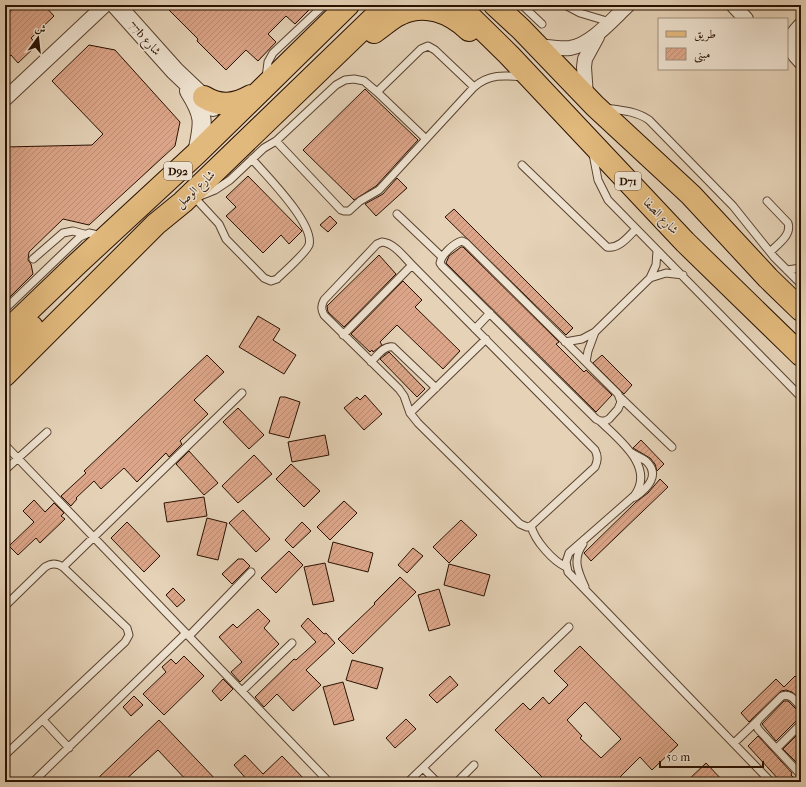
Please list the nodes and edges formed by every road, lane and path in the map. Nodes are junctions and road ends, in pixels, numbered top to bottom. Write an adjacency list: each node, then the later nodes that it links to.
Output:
1 (324, 5): 21 (lane)
2 (348, 5): 21 (main road, D92)
3 (387, 5): 17 (main road, شارع الوصل / D92)
4 (458, 5): 15 (main road, شارع الصفا / D71)
5 (495, 5): 10 (main road, D71)
6 (565, 5): 13 (lane)
7 (628, 5): 13 (street)
8 (733, 5): 11 (street)
9 (116, 6): 18 (street, 77b شارع); 24 (street)
10 (523, 14): 14 (main road, D71)
11 (745, 18)
12 (801, 25): 16 (street)
13 (605, 26): 14 (street); 25 (street)
14 (538, 46): 25 (main road, D71)
15 (509, 55): 17 (main road); 19 (main road, شارع الصفا / D71)
16 (794, 56)
17 (330, 60): 33 (main road, شارع الوصل / D92)
18 (175, 71): 23 (street, 77b شارع); 30 (street, 77b شارع)
19 (531, 78): 20 (lane); 29 (main road, شارع الصفا / D71)
20 (474, 87): 22 (lane); 27 (lane)
21 (261, 89): 23 (main road); 26 (main road, D92)
22 (377, 92): 27 (lane); 28 (lane)
23 (204, 97): 26 (street, 77b شارع)
24 (5, 99)
25 (590, 101): 40 (lane); 51 (main road, D71)
26 (227, 122): 30 (main road, D92)
27 (426, 139): 28 (lane)
28 (276, 141): 31 (lane)
29 (592, 144): 36 (lane); 60 (main road, شارع الصفا / D71)
30 (197, 152): 38 (main road, D92)
31 (252, 159): 33 (lane); 33 (lane)
32 (522, 165): 36 (lane)
33 (189, 200): 63 (main road, شارع الوصل / D92)
34 (767, 201): 40 (lane)
35 (397, 214): 41 (lane)
36 (636, 229): 39 (lane)
37 (84, 234): 38 (lane); 42 (lane); 50 (lane)
38 (106, 237): 43 (main road, D92)
39 (658, 251): 47 (lane); 48 (lane)
40 (770, 252): 46 (lane)
41 (442, 257): 52 (lane); 58 (lane)
42 (33, 259)
43 (77, 264): 55 (main road, D92); 59 (main road)
44 (412, 265): 53 (lane); 56 (lane); 56 (lane)
45 (801, 268): 46 (lane)
46 (787, 270): 49 (lane)
47 (683, 275): 48 (lane); 66 (lane)
48 (650, 278): 54 (lane)
49 (801, 284)
50 (5, 309)
51 (801, 310)
52 (490, 314): 53 (lane); 69 (lane)
53 (474, 329): 57 (lane)
54 (596, 332): 58 (lane); 62 (lane)
55 (5, 333)
56 (343, 335): 61 (lane)
57 (486, 339): 64 (lane); 77 (lane)
58 (565, 342): 62 (lane)
59 (5, 352)
60 (801, 354)
61 (370, 362): 64 (lane); 68 (lane)
62 (586, 362): 67 (lane)
63 (5, 375)
64 (436, 388): 68 (lane)
65 (242, 393): 78 (lane)
66 (801, 397)
67 (621, 398): 69 (lane); 72 (lane)
68 (410, 413): 77 (lane)
69 (600, 421): 73 (lane)
70 (47, 432): 74 (lane)
71 (5, 445): 74 (lane)
72 (672, 448)
73 (630, 452): 76 (lane); 76 (lane)
74 (18, 458): 75 (lane); 78 (lane)
75 (5, 470)
76 (626, 503): 79 (lane)
77 (531, 526): 81 (lane)
78 (94, 537): 80 (lane); 86 (lane)
79 (588, 538): 81 (lane); 83 (lane)
80 (63, 567): 84 (lane); 90 (lane)
81 (566, 567): 83 (lane)
82 (251, 572): 86 (lane)
83 (587, 590): 93 (lane)
84 (5, 606)
85 (569, 627): 98 (lane)
86 (188, 634): 88 (lane); 94 (lane)
87 (292, 643): 88 (lane)
88 (242, 691): 101 (lane)
89 (801, 707): 91 (lane)
90 (43, 720): 94 (lane); 96 (lane)
91 (756, 721): 93 (lane); 95 (lane)
92 (801, 724): 95 (lane)
93 (734, 743): 105 (lane)
94 (69, 748): 100 (lane)
95 (776, 748): 99 (lane)
96 (5, 755)
97 (474, 765): 104 (lane)
98 (423, 768): 102 (lane); 103 (lane)
99 (800, 773)
100 (34, 782)
101 (329, 782)
102 (408, 782)
103 (437, 782)
104 (457, 782)
105 (771, 782)

